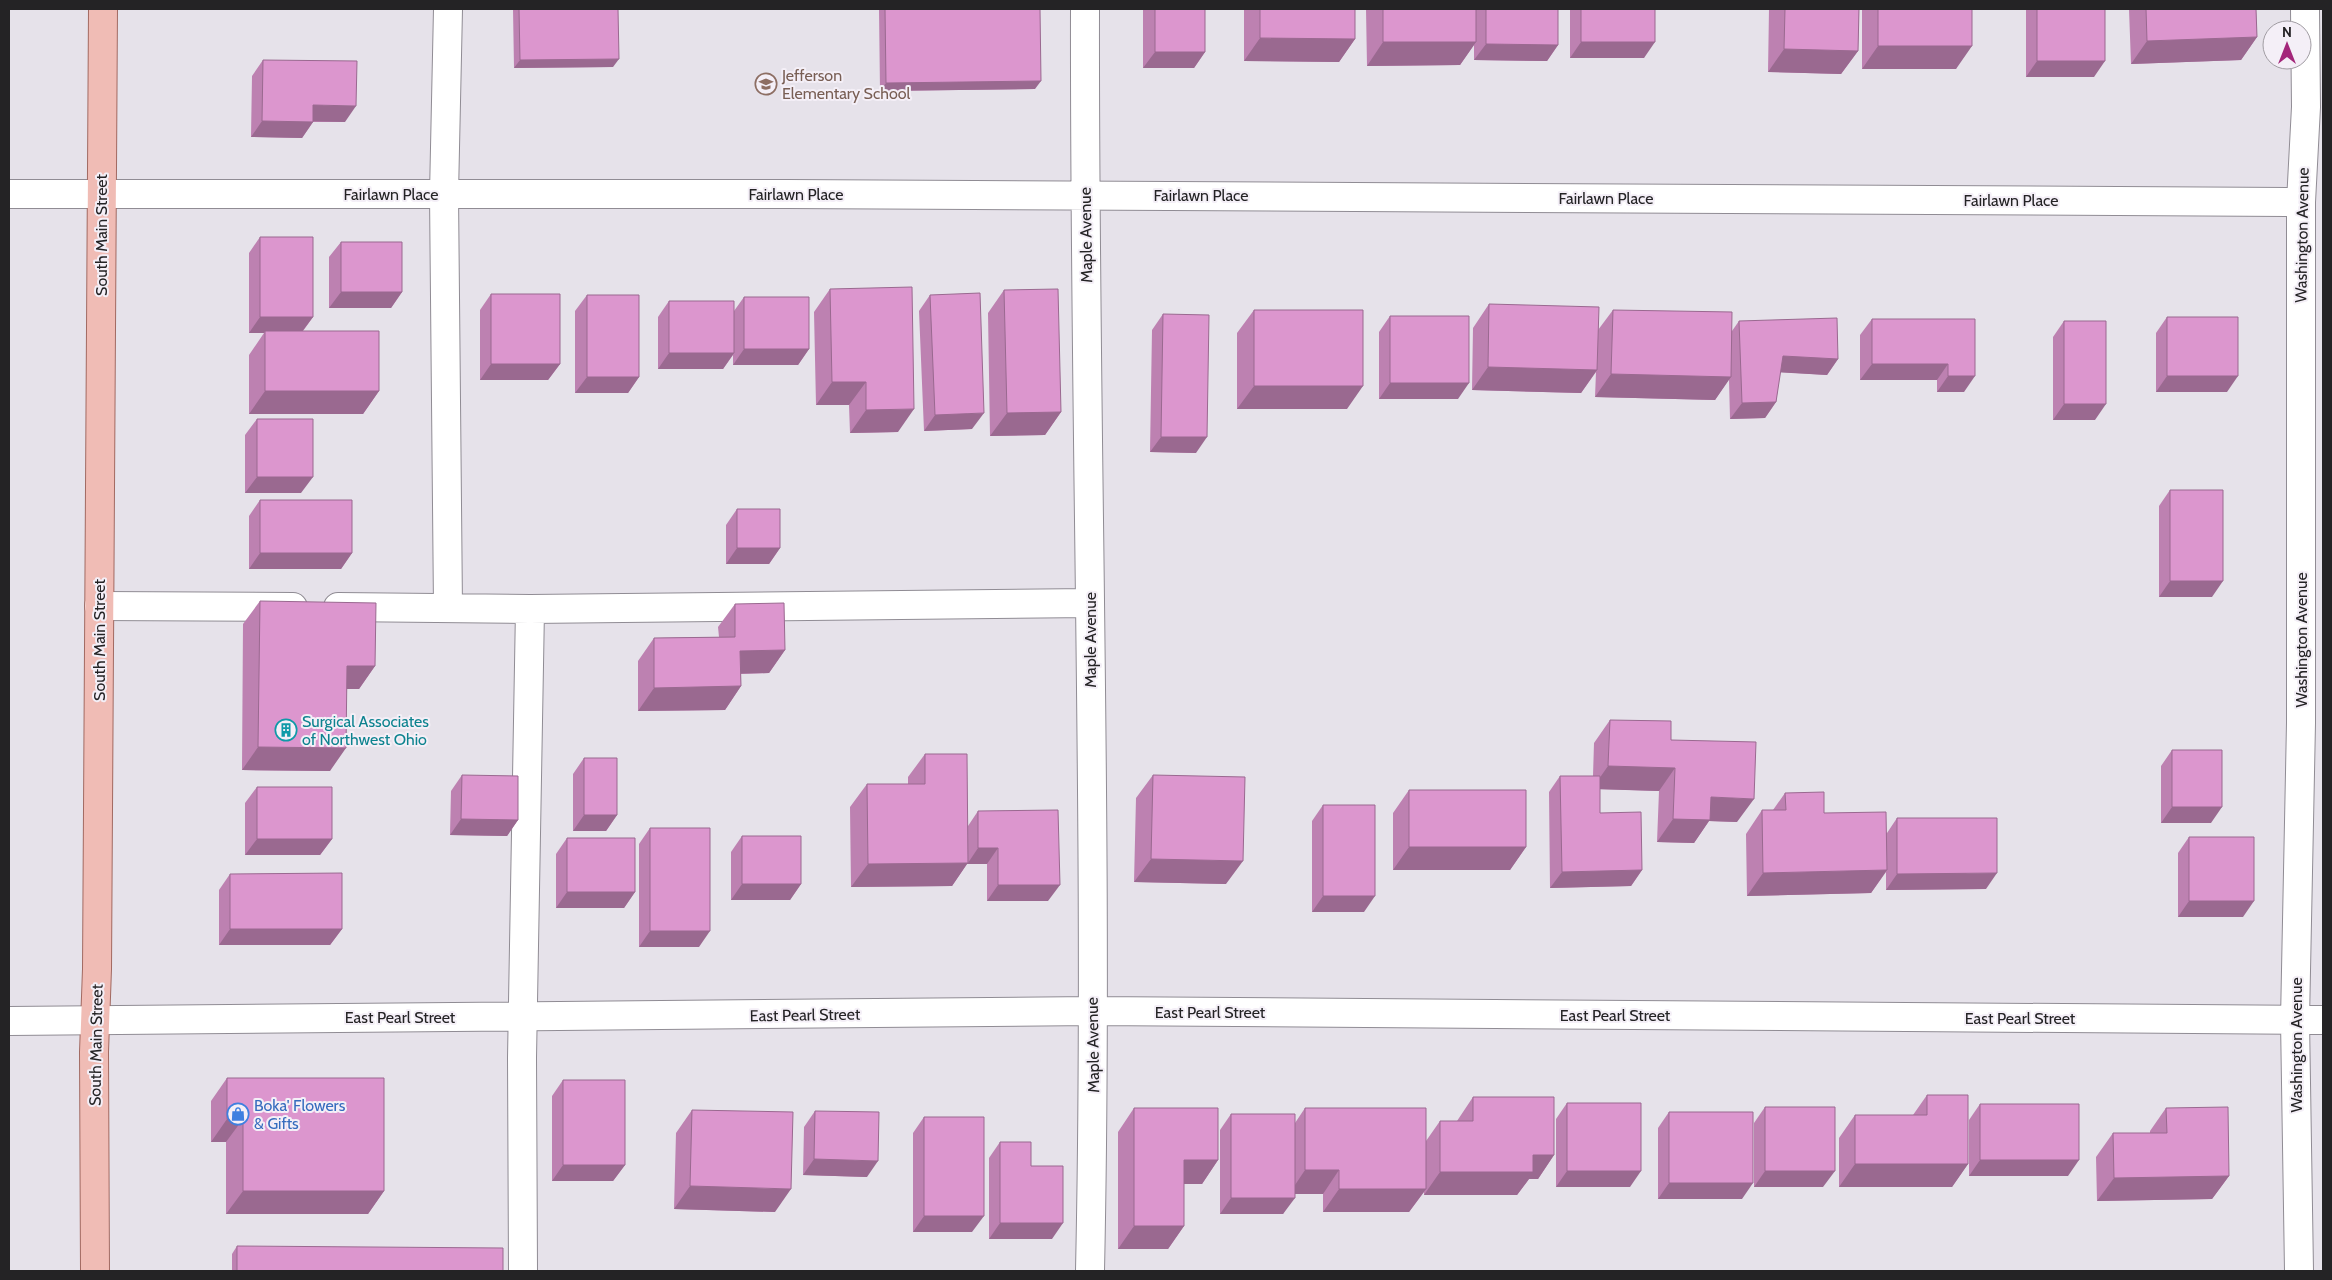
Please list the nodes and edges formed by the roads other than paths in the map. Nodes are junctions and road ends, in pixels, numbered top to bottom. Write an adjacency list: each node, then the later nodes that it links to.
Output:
1 (102, 9): 7 (main road, South Main Street)
2 (448, 9): 8 (street)
3 (1085, 9): 9 (street, Maple Avenue)
4 (2305, 9): 5 (street, Washington Avenue)
5 (2315, 107): 10 (street, Washington Avenue)
6 (9, 194): 7 (street, Fairlawn Place)
7 (102, 194): 8 (street, Fairlawn Place); 12 (main road, South Main Street)
8 (444, 194): 9 (street, Fairlawn Place); 13 (street)
9 (1085, 195): 10 (street, Fairlawn Place); 11 (street, Maple Avenue)
10 (2301, 202): 18 (street, Washington Avenue)
11 (1090, 603): 14 (street); 15 (street, Maple Avenue)
12 (99, 606): 13 (street); 17 (main road, South Main Street)
13 (448, 608): 14 (street)
14 (530, 609): 16 (street)
15 (1093, 1011): 16 (street, East Pearl Street); 18 (street, East Pearl Street); 23 (street, Maple Avenue)
16 (522, 1016): 17 (street, East Pearl Street); 22 (street)
17 (96, 1019): 20 (street, East Pearl Street); 21 (main road, South Main Street)
18 (2294, 1020): 19 (street, East Pearl Street); 24 (street, Washington Avenue)
19 (2323, 1020)
20 (9, 1021)
21 (95, 1271)
22 (523, 1271)
23 (1090, 1271)
24 (2299, 1271)

